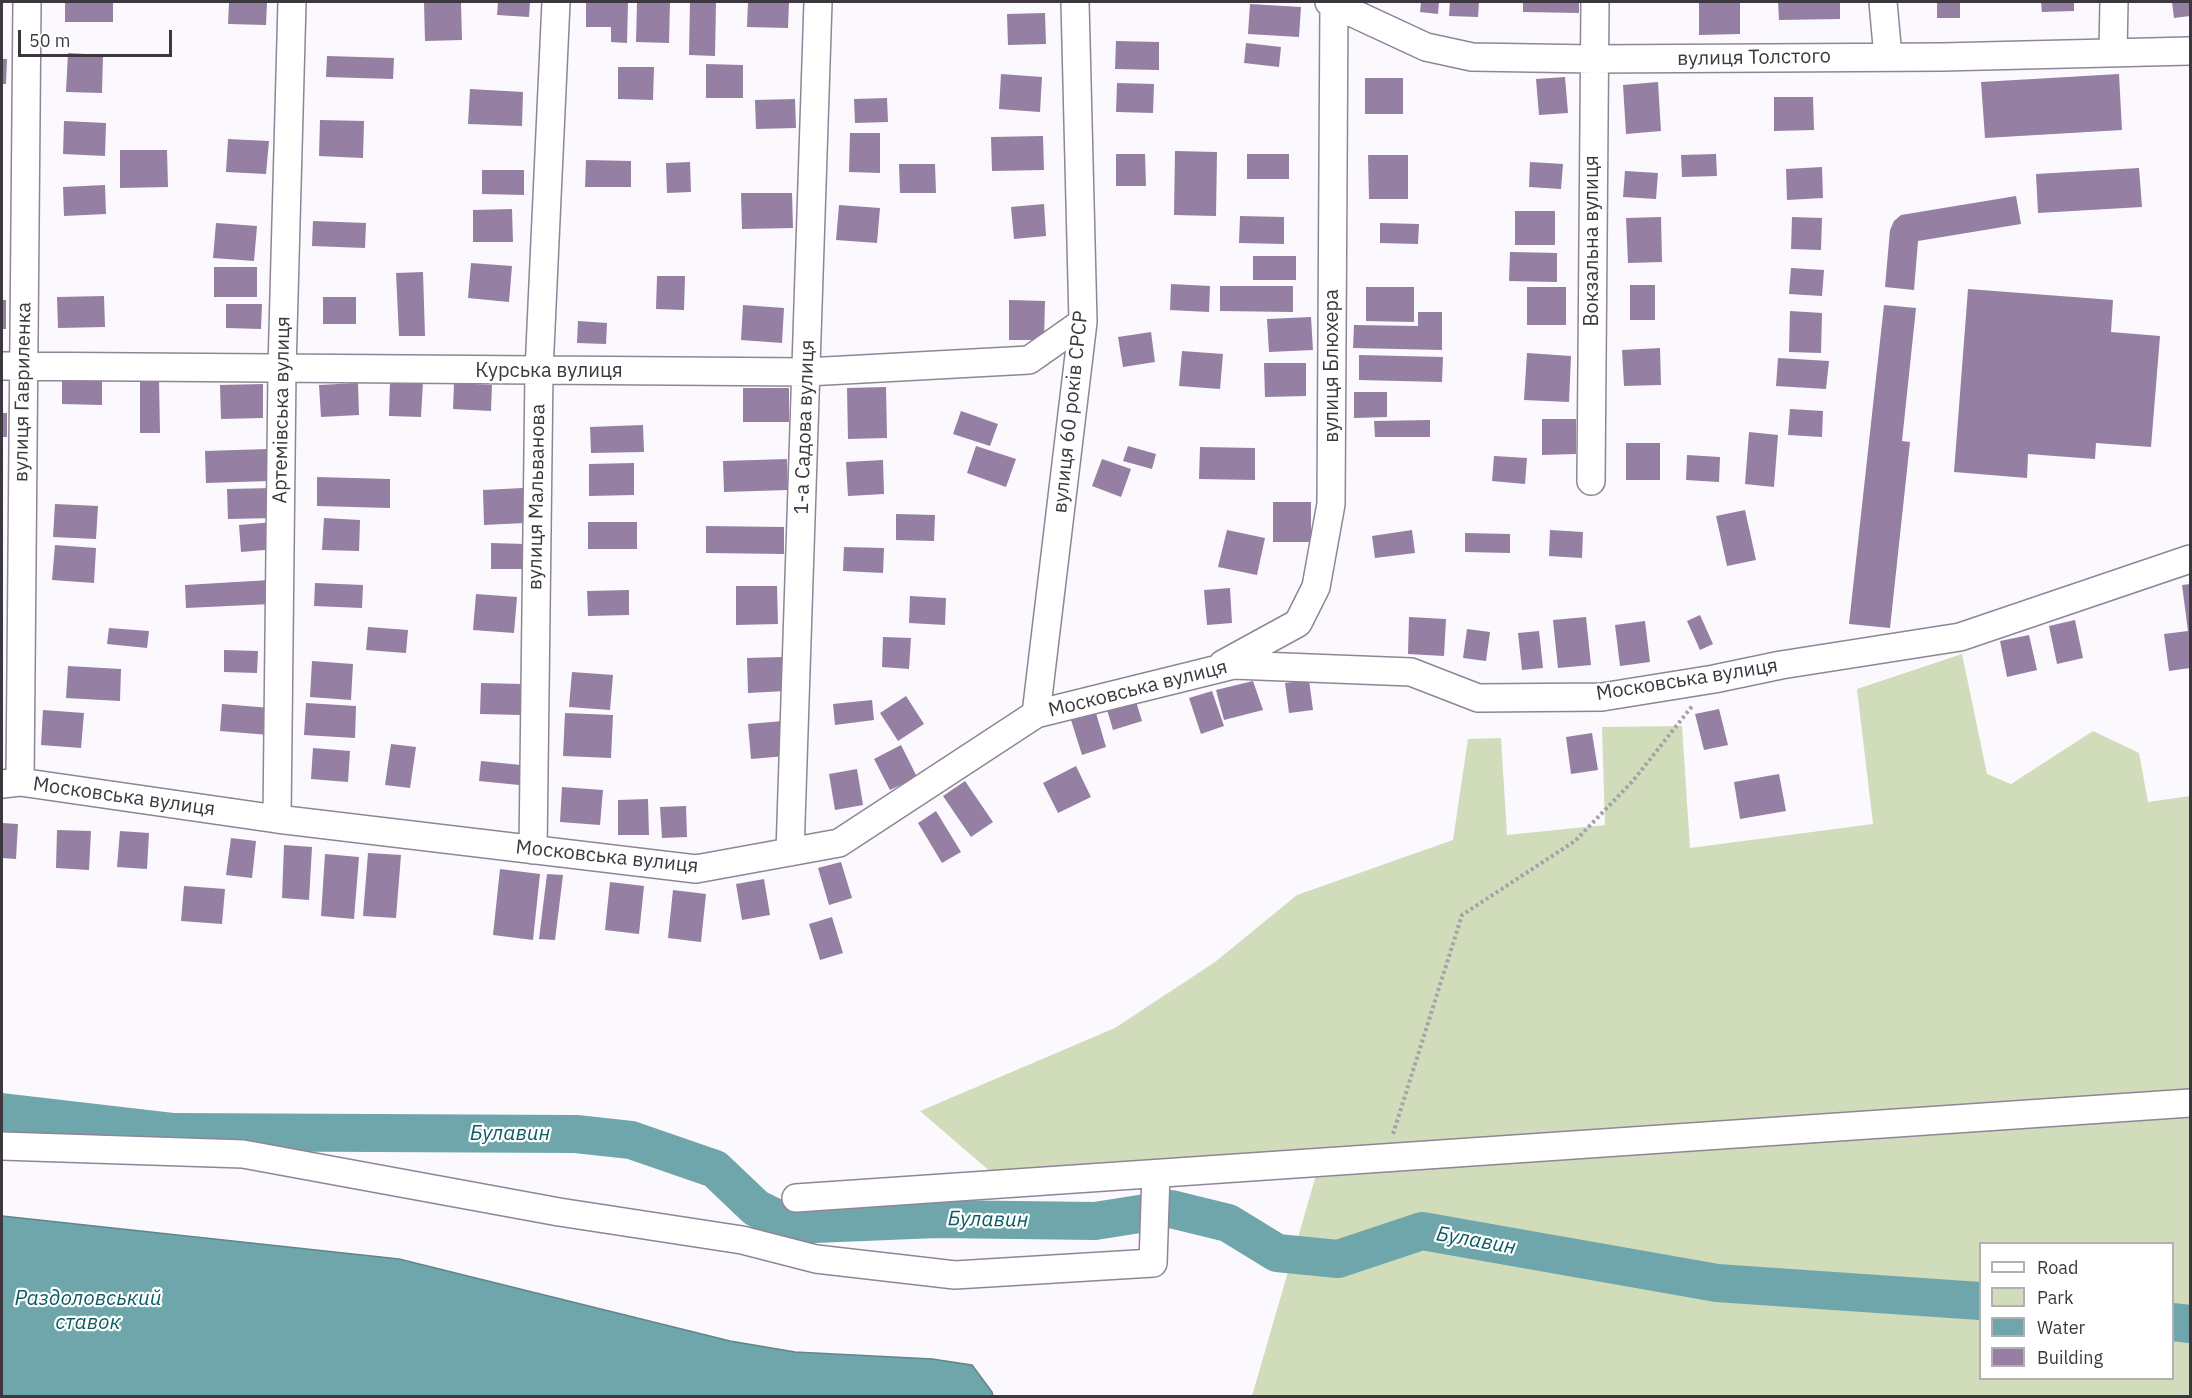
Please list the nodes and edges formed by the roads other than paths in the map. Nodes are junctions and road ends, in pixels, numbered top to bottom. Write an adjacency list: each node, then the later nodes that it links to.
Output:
1 (27, 2): 15 (street, вулиця Гавриленка)
2 (292, 2): 16 (street, Артемівська вулиця)
3 (556, 2): 17 (street, вулиця Мальванова)
4 (818, 2): 18 (street, 1-а Садова вулиця)
5 (1075, 2): 14 (street, вулиця 60 років СРСР)
6 (1332, 2): 13 (street, вулиця Толстого); 21 (street, вулиця Блюхера)
7 (1594, 2): 13 (street, Вокзальна вулиця)
8 (1883, 2): 12 (street)
9 (2114, 2): 11 (street)
10 (2190, 51): 11 (street, вулиця Толстого)
11 (2114, 52): 12 (street, вулиця Толстого)
12 (1888, 57): 13 (street, вулиця Толстого)
13 (1593, 59): 19 (street, Вокзальна вулиця)
14 (1083, 322): 18 (street, Курська вулиця); 22 (street, вулиця 60 років СРСР)
15 (12, 366): 16 (street, Курська вулиця); 23 (street, вулиця Гавриленка)
16 (282, 369): 17 (street, Курська вулиця); 24 (street, Артемівська вулиця)
17 (539, 370): 18 (street, Курська вулиця); 25 (street, вулиця Мальванова)
18 (807, 372): 26 (street, 1-а Садова вулиця)
19 (1591, 481)
20 (2190, 559): 21 (street, Московська вулиця)
21 (1209, 672): 22 (street, Московська вулиця)
22 (1036, 714): 26 (street, Московська вулиця)
23 (11, 783): 24 (street, Московська вулиця)
24 (277, 819): 25 (street, Московська вулиця)
25 (533, 850): 26 (street, Московська вулиця)
26 (790, 852)
27 (2190, 1103): 29 (street)
28 (2, 1146): 29 (street)
29 (1156, 1183): 30 (street)
30 (795, 1198)

